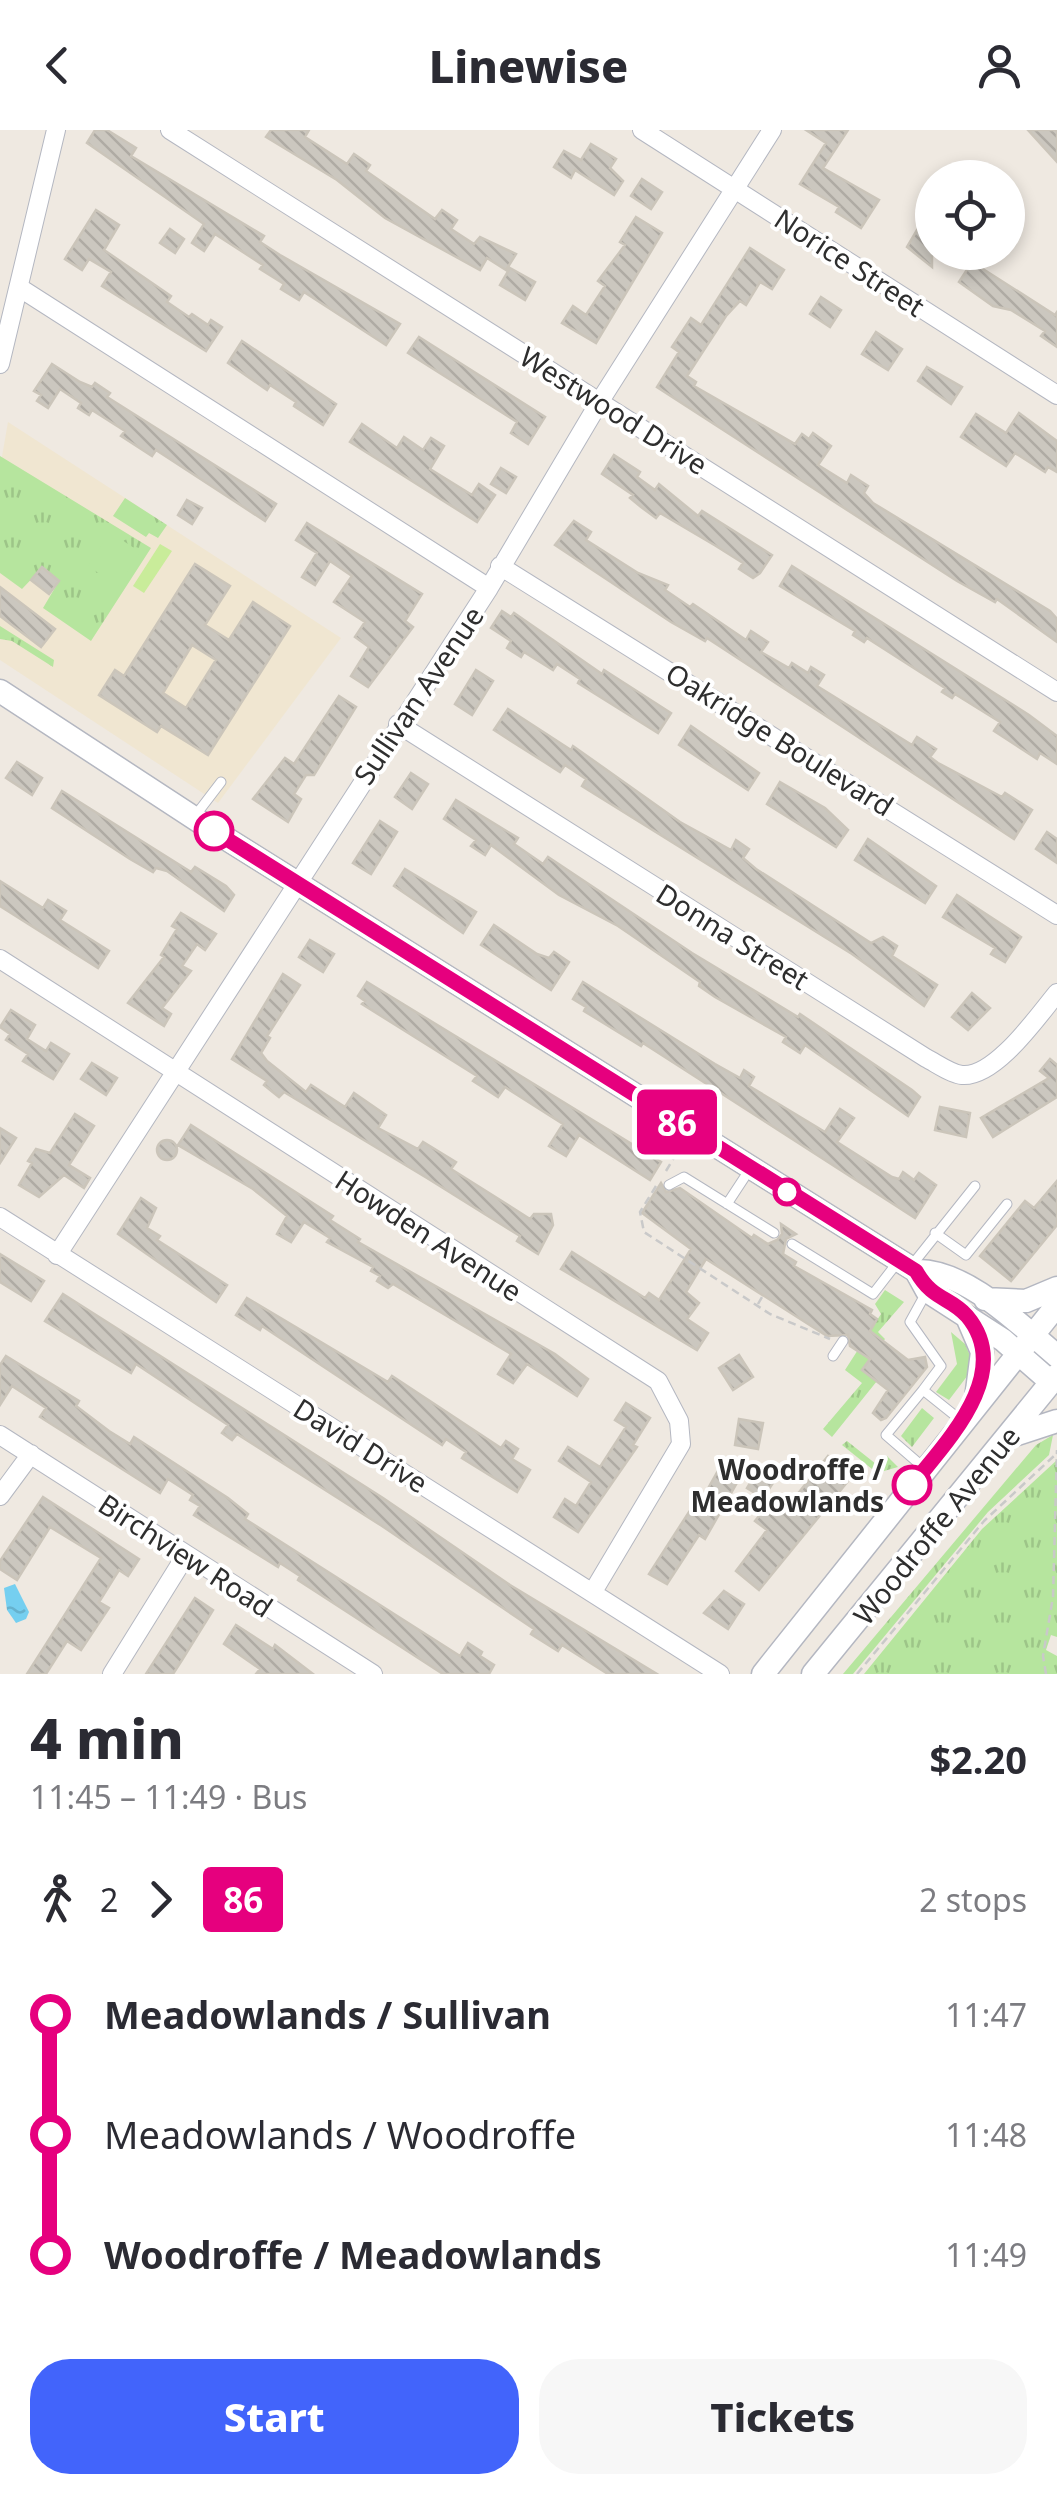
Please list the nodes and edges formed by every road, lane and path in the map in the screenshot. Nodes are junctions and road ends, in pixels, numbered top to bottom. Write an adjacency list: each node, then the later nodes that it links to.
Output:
1 (56, 130): 6 (street)
2 (170, 130): 9 (street, Westwood Drive)
3 (642, 130): 5 (street, Norice Street)
4 (772, 130): 5 (street, Sullivan Avenue)
5 (734, 186): 8 (street, Norice Street); 9 (street, Sullivan Avenue)
6 (20, 288): 7 (street); 11 (street)
7 (0, 364)
8 (1057, 395)
9 (600, 400): 10 (street, Sullivan Avenue); 13 (street, Westwood Drive)
10 (500, 566): 11 (street, Sullivan Avenue); 18 (street, Oakridge Boulevard)
11 (489, 588): 14 (street, Sullivan Avenue)
12 (0, 691): 16 (main road)
13 (1057, 692)
14 (398, 724): 17 (street, Sullivan Avenue); 20 (street, Donna Street)
15 (221, 782): 16 (lane)
16 (194, 818): 17 (main road)
17 (297, 880): 21 (street, Sullivan Avenue); 23 (main road)
18 (1057, 915)
19 (0, 959): 21 (street, Howden Avenue)
20 (1057, 993)
21 (174, 1072): 42 (street, Sullivan Avenue); 85 (street, Howden Avenue)
22 (678, 1151): 33 (path)
23 (750, 1168): 26 (lane); 51 (main road)
24 (669, 1185): 26 (lane)
25 (976, 1186): 31 (lane)
26 (726, 1204): 30 (lane)
27 (1007, 1204): 31 (lane)
28 (0, 1217): 42 (street, David Drive)
29 (659, 1229): 33 (path)
30 (774, 1233)
31 (935, 1233): 51 (lane)
32 (665, 1234): 35 (path)
33 (654, 1238): 35 (path)
34 (669, 1240): 38 (path)
35 (660, 1242): 38 (path)
36 (676, 1244): 40 (path)
37 (792, 1244): 62 (lane)
38 (665, 1246): 40 (path)
39 (684, 1250): 43 (path)
40 (672, 1252): 43 (path)
41 (690, 1254): 45 (path)
42 (57, 1255): 85 (street, David Drive)
43 (679, 1257): 45 (path)
44 (697, 1258): 47 (path)
45 (686, 1262): 47 (path)
46 (704, 1262): 49 (path)
47 (692, 1266): 49 (path)
48 (712, 1268): 52 (path)
49 (700, 1269): 52 (path)
50 (718, 1272): 54 (path)
51 (913, 1272): 62 (lane); 65 (main road); 69 (main road); 75 (lane)
52 (708, 1273): 54 (path)
53 (724, 1277): 56 (path)
54 (714, 1278): 56 (path)
55 (730, 1280): 58 (path)
56 (721, 1282): 58 (path)
57 (737, 1285): 60 (path)
58 (726, 1286): 60 (path)
59 (1057, 1288): 65 (main road)
60 (734, 1290): 63 (path)
61 (746, 1290): 63 (path)
62 (873, 1294): 67 (lane)
63 (742, 1296): 66 (path)
64 (762, 1297): 66 (path)
65 (985, 1300): 71 (main road)
66 (757, 1306): 70 (path)
67 (866, 1306)
68 (1057, 1306): 71 (main road, Woodroffe Avenue)
69 (965, 1314): 71 (main road); 76 (main road)
70 (842, 1343): 72 (lane)
71 (1027, 1345): 73 (main road); 74 (main road); 76 (main road, Woodroffe Avenue)
72 (833, 1356)
73 (1057, 1356)
74 (1054, 1379): 79 (main road, Woodroffe Avenue)
75 (923, 1390): 76 (lane); 82 (lane)
76 (968, 1415): 82 (main road, Woodroffe Avenue)
77 (1057, 1421): 79 (main road)
78 (0, 1435): 81 (street, Birchview Road)
79 (1008, 1436): 90 (main road, Woodroffe Avenue)
80 (1056, 1452): 91 (path); 92 (path)
81 (30, 1454): 83 (street); 84 (street, Birchview Road)
82 (926, 1468): 89 (main road, Woodroffe Avenue)
83 (0, 1496)
84 (186, 1555): 86 (street); 87 (street, Birchview Road)
85 (594, 1590): 88 (street, David Drive)
86 (112, 1674)
87 (373, 1674)
88 (720, 1674)
89 (763, 1674)
90 (813, 1674)
91 (857, 1674)
92 (1046, 1674)

